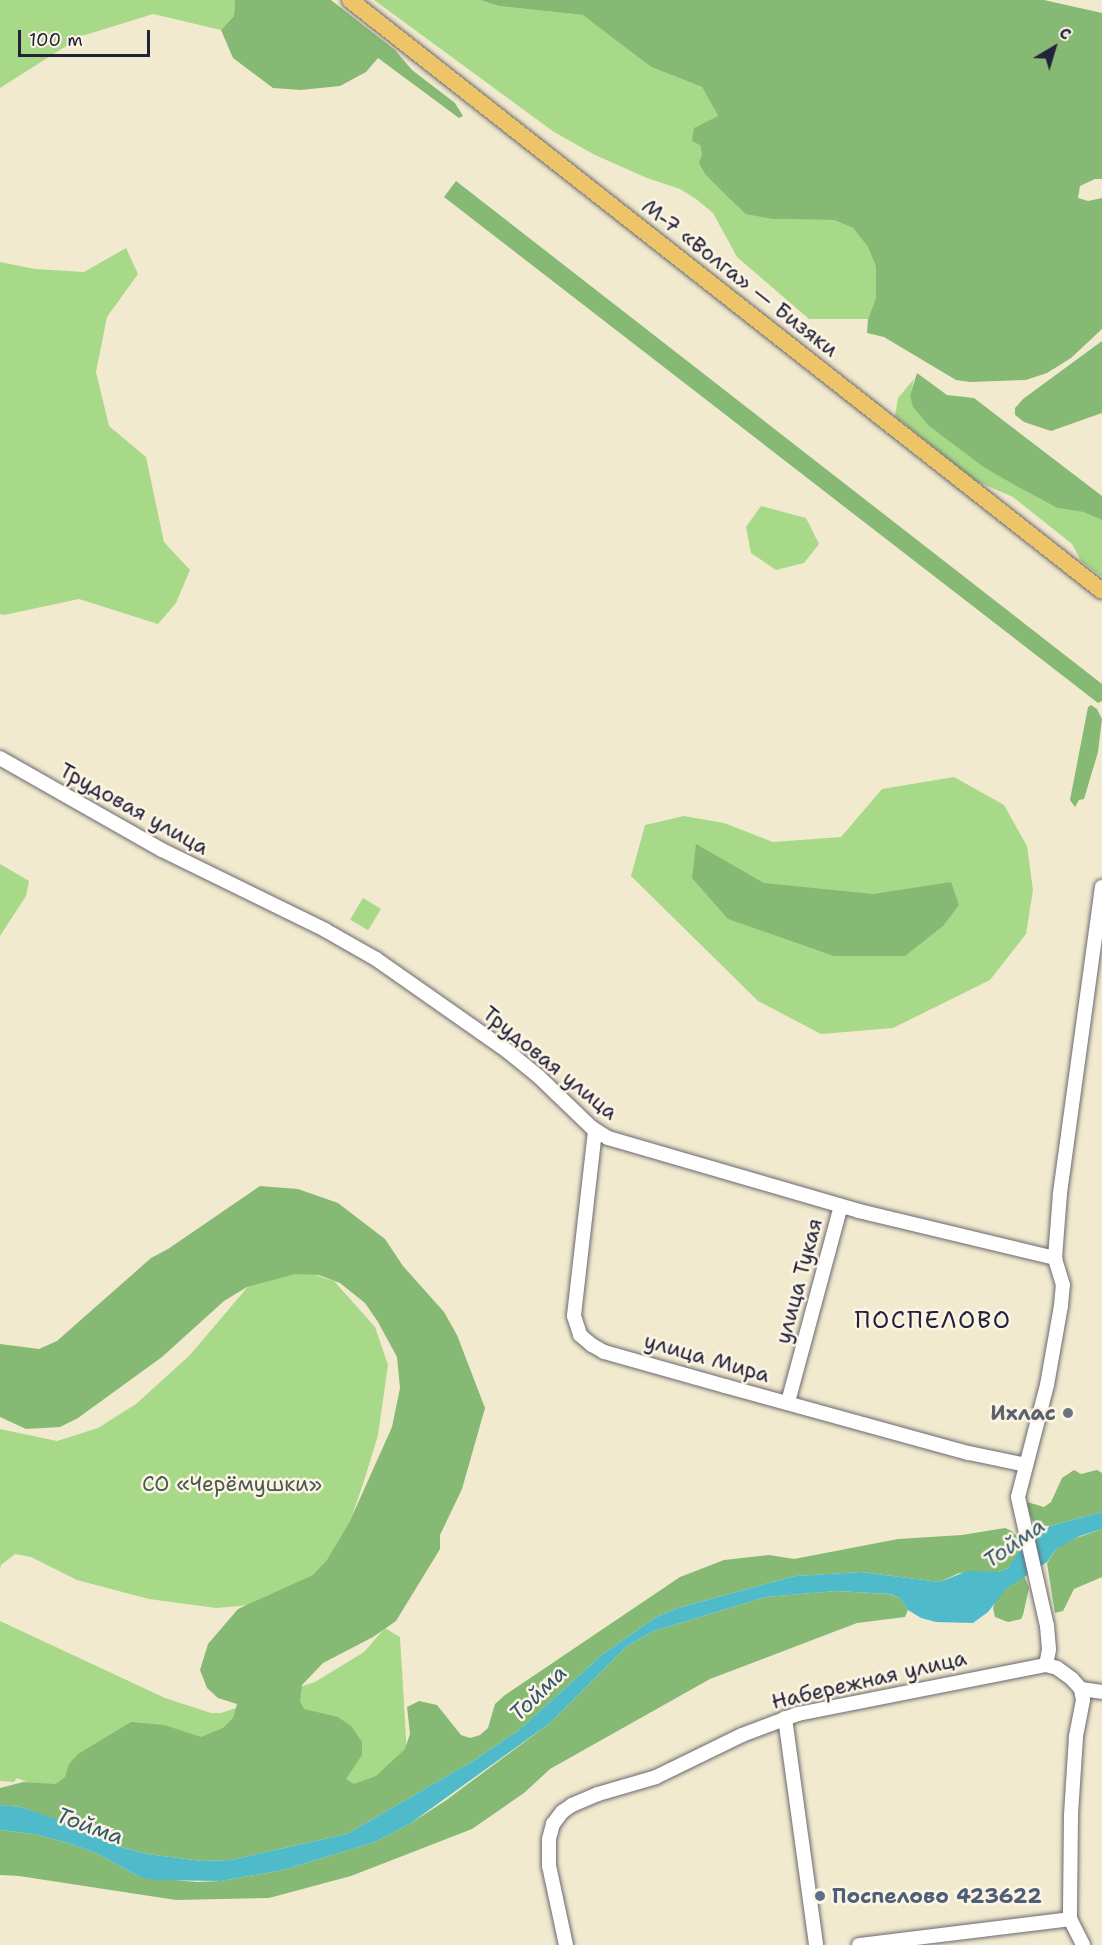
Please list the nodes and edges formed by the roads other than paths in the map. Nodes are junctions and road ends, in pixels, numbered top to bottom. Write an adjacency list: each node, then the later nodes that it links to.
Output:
1 (350, 0): 2 (main road, М-7 «Волга» — Бизяки)
2 (1102, 591)
3 (0, 758): 5 (street, Трудовая улица)
4 (1102, 887): 7 (street)
5 (596, 1131): 6 (street, Трудовая улица); 8 (street, улица Мира)
6 (842, 1206): 7 (street, Трудовая улица); 8 (street, улица Тукая)
7 (1055, 1258): 9 (street)
8 (788, 1402): 9 (street, улица Мира)
9 (1026, 1465): 10 (street)
10 (1046, 1665): 11 (street); 13 (street, Набережная улица)
11 (1081, 1689): 12 (street); 14 (street)
12 (1102, 1692)
13 (785, 1718): 15 (street, Набережная улица); 16 (street)
14 (1071, 1918): 17 (street); 18 (street)
15 (566, 1945)
16 (816, 1945)
17 (859, 1945)
18 (1083, 1945)

